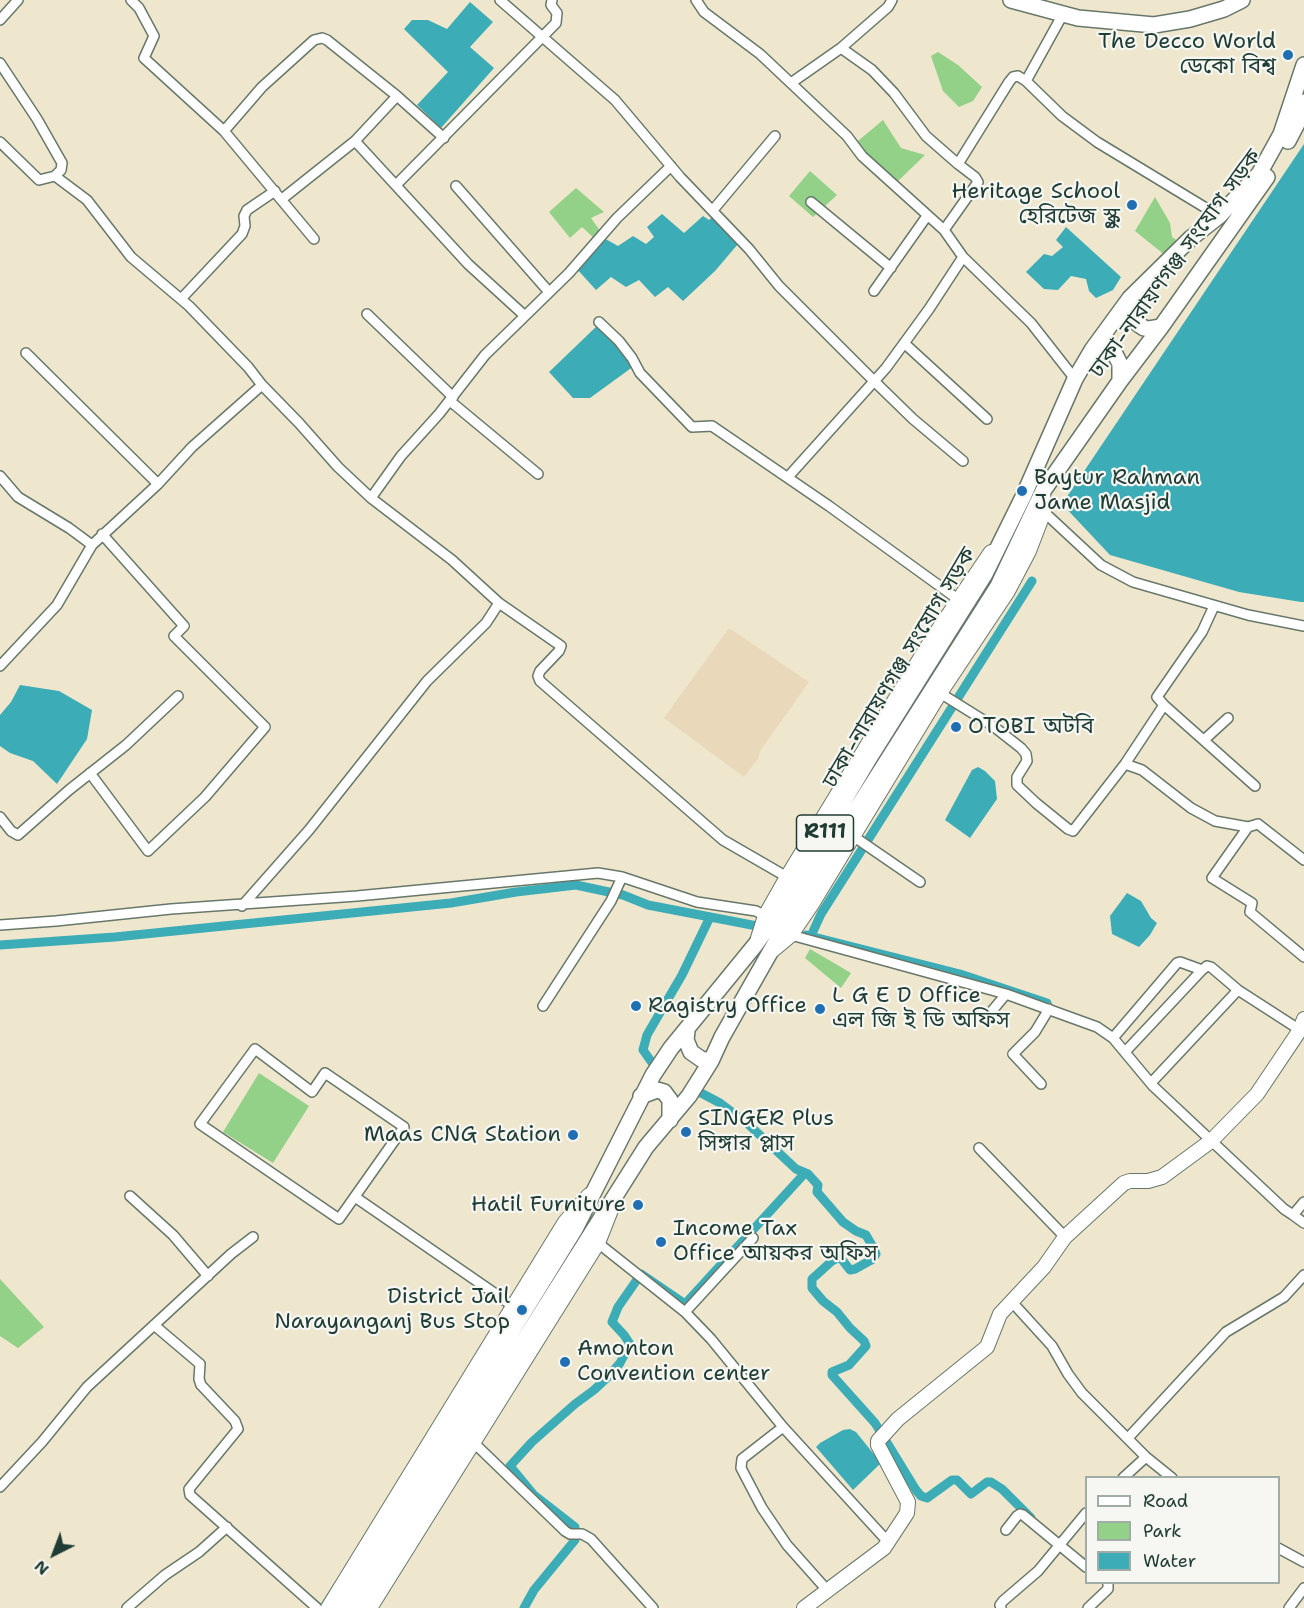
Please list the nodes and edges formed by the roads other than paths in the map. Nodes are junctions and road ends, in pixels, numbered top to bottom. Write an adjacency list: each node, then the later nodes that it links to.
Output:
1 (18, 0): 10 (street)
2 (131, 0): 19 (street)
3 (500, 0): 11 (street)
4 (552, 0): 11 (street)
5 (696, 0): 16 (street)
6 (892, 0): 12 (street)
7 (1011, 0): 9 (main road)
8 (1242, 0): 9 (main road)
9 (1063, 14): 15 (street)
10 (0, 20)
11 (542, 37): 21 (street); 25 (street)
12 (841, 48): 16 (street); 24 (street)
13 (0, 63): 26 (street)
14 (1304, 65): 34 (main road, ঢাকা-নারায়ণগঞ্জ সংযোগ সড়ক / R111)
15 (1026, 81): 24 (street); 34 (street)
16 (791, 83): 33 (street)
17 (397, 96): 19 (street); 21 (street); 22 (street)
18 (1304, 102): 46 (main road, ঢাকা-নারায়ণগঞ্জ সংযোগ সড়ক / R111)
19 (224, 131): 29 (street)
20 (775, 136): 32 (street)
21 (444, 138): 27 (street)
22 (355, 141): 27 (street); 30 (street)
23 (0, 142): 26 (street)
24 (958, 164): 35 (street)
25 (671, 166): 32 (street); 40 (street)
26 (55, 176): 42 (street)
27 (396, 185): 44 (street)
28 (456, 186): 40 (street)
29 (275, 191): 30 (street); 42 (street)
30 (282, 199): 36 (street)
31 (811, 202): 38 (street)
32 (713, 210): 51 (street)
33 (927, 216): 35 (street); 38 (street)
34 (1219, 216): 41 (main road, ঢাকা-নারায়ণগঞ্জ সংযোগ সড়ক / R111)
35 (944, 230): 37 (street)
36 (314, 239)
37 (963, 256): 47 (street); 50 (street)
38 (891, 268): 39 (street)
39 (874, 291)
40 (549, 292): 44 (street)
41 (1130, 298): 46 (main road); 48 (main road, ঢাকা-নারায়ণগঞ্জ সংযোগ সড়ক / R111)
42 (181, 299): 53 (street)
43 (367, 314): 54 (street)
44 (525, 316): 54 (street)
45 (600, 322): 59 (street)
46 (1161, 327): 52 (main road, ঢাকা-নারায়ণগঞ্জ সংযোগ সড়ক / R111)
47 (904, 343): 51 (street); 55 (street)
48 (1092, 350): 50 (main road, ঢাকা-নারায়ণগঞ্জ সংযোগ সড়ক / R111); 52 (main road)
49 (26, 352): 60 (street)
50 (1075, 379): 65 (main road, ঢাকা-নারায়ণগঞ্জ সংযোগ সড়ক / R111)
51 (874, 381): 56 (street); 59 (street)
52 (1120, 381): 61 (main road, ঢাকা-নারায়ণগঞ্জ সংযোগ সড়ক / R111)
53 (262, 385): 60 (street); 62 (street)
54 (452, 399): 57 (street); 62 (street)
55 (987, 419)
56 (963, 460)
57 (538, 474)
58 (0, 476): 66 (street)
59 (788, 477): 67 (street)
60 (158, 484): 64 (street)
61 (1043, 491): 63 (street); 91 (main road, ঢাকা-নারায়ণগঞ্জ সংযোগ সড়ক / R111)
62 (370, 498): 68 (street)
63 (1044, 512): 69 (street); 73 (street)
64 (102, 534): 66 (street); 78 (street)
65 (1002, 542): 67 (street); 91 (main road, ঢাকা-নারায়ণগঞ্জ সংযোগ সড়ক / R111)
66 (92, 545): 71 (street)
67 (959, 600): 84 (street)
68 (500, 603): 84 (street); 87 (street)
69 (1214, 606): 70 (street); 74 (street)
70 (1304, 626)
71 (0, 666)
72 (178, 696): 78 (street)
73 (944, 696): 77 (street); 82 (street)
74 (1164, 705): 76 (street); 77 (street)
75 (1228, 718): 76 (street)
76 (1204, 740): 79 (street)
77 (1125, 764): 81 (street)
78 (90, 773): 80 (street)
79 (1255, 786)
80 (0, 818)
81 (1248, 827): 83 (street); 92 (street)
82 (856, 838): 86 (street); 90 (street)
83 (1304, 861)
84 (787, 877): 88 (street)
85 (622, 878): 87 (street); 88 (street); 96 (street)
86 (920, 882)
87 (242, 906): 89 (street)
88 (765, 916): 91 (street)
89 (0, 925)
90 (791, 935): 91 (street); 95 (street)
91 (762, 949): 100 (main road, ঢাকা-নারায়ণগঞ্জ সংযোগ সড়ক / R111); 103 (main road, ঢাকা-নারায়ণগঞ্জ সংযোগ সড়ক / R111)
92 (1304, 957)
93 (1202, 970): 94 (street); 101 (street); 102 (street)
94 (1238, 990): 99 (street); 104 (street)
95 (1006, 994): 97 (street); 98 (street)
96 (543, 1006)
97 (1049, 1009): 101 (street); 105 (street)
98 (987, 1017)
99 (1302, 1024): 108 (street)
100 (687, 1031): 103 (main road); 106 (main road, ঢাকা-নারায়ণগঞ্জ সংযোগ সড়ক / R111)
101 (1113, 1038): 102 (street)
102 (1125, 1052): 104 (street)
103 (711, 1061): 107 (main road, ঢাকা-নারায়ণগঞ্জ সংযোগ সড়ক / R111)
104 (1151, 1083): 108 (street)
105 (1041, 1084)
106 (641, 1096): 107 (main road); 110 (main road, ঢাকা-নারায়ণগঞ্জ সংযোগ সড়ক / R111)
107 (670, 1120): 113 (main road, ঢাকা-নারায়ণগঞ্জ সংযোগ সড়ক / R111)
108 (1211, 1141): 115 (street); 118 (street)
109 (979, 1148): 118 (street)
110 (598, 1185): 124 (street); 148 (main road, ঢাকা-নারায়ণগঞ্জ সংযোগ সড়ক / R111)
111 (130, 1196): 122 (street)
112 (355, 1197): 112 (street); 124 (street)
113 (616, 1197): 120 (street); 128 (main road, ঢাকা-নারায়ণগঞ্জ সংযোগ সড়ক / R111)
114 (1304, 1202): 115 (street)
115 (1293, 1215): 116 (street)
116 (1304, 1223)
117 (253, 1237): 122 (street)
118 (1065, 1237): 123 (street)
119 (753, 1238): 125 (street)
120 (598, 1243): 125 (street); 128 (street)
121 (1304, 1275): 129 (street)
122 (208, 1276): 126 (street)
123 (1012, 1302): 129 (street); 137 (street)
124 (513, 1306): 147 (street)
125 (685, 1312): 127 (street)
126 (154, 1325): 133 (street); 135 (street)
127 (783, 1427): 137 (street); 144 (street)
128 (469, 1438): 149 (main road, ঢাকা-নারায়ণগঞ্জ সংযোগ সড়ক / R111); 150 (street); 151 (street)
129 (1128, 1438): 130 (street)
130 (1146, 1457): 131 (street); 132 (street)
131 (1125, 1476)
132 (1170, 1476)
133 (0, 1487)
134 (1085, 1514): 138 (street)
135 (227, 1527): 145 (street); 146 (street)
136 (1006, 1530): 138 (street)
137 (889, 1543): 144 (street)
138 (1059, 1544): 141 (street); 153 (street)
139 (1280, 1549): 140 (street)
140 (1304, 1562)
141 (1085, 1566)
142 (1108, 1584): 154 (street)
143 (1304, 1588): 155 (street)
144 (827, 1590): 152 (street)
145 (127, 1608)
146 (317, 1608)
147 (328, 1608)
148 (340, 1608)
149 (355, 1608)
150 (370, 1608)
151 (653, 1608)
152 (804, 1608)
153 (1001, 1608)
154 (1088, 1608)
155 (1289, 1608)

